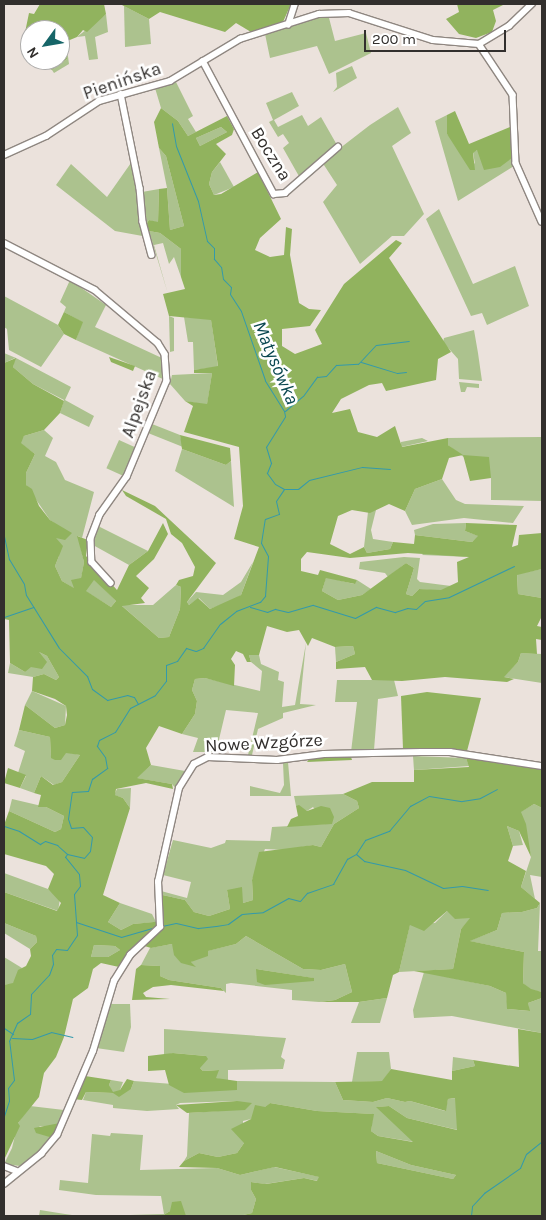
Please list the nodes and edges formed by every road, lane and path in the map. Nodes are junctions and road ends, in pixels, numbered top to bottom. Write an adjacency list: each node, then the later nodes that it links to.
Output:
1 (295, 4): 3 (street)
2 (532, 4): 4 (street)
3 (288, 25): 4 (street, Pienińska); 5 (street, Pienińska)
4 (479, 44): 9 (street)
5 (203, 61): 6 (street, Pienińska); 7 (street, Boczna)
6 (121, 94): 8 (street, Pienińska); 11 (street)
7 (338, 147)
8 (4, 155)
9 (542, 222)
10 (4, 243): 12 (street, Alpejska)
11 (152, 255)
12 (111, 583)
13 (542, 766): 15 (street, Nowe Wzgórze)
14 (4, 1166): 15 (street)
15 (17, 1171): 16 (street)
16 (4, 1184)

